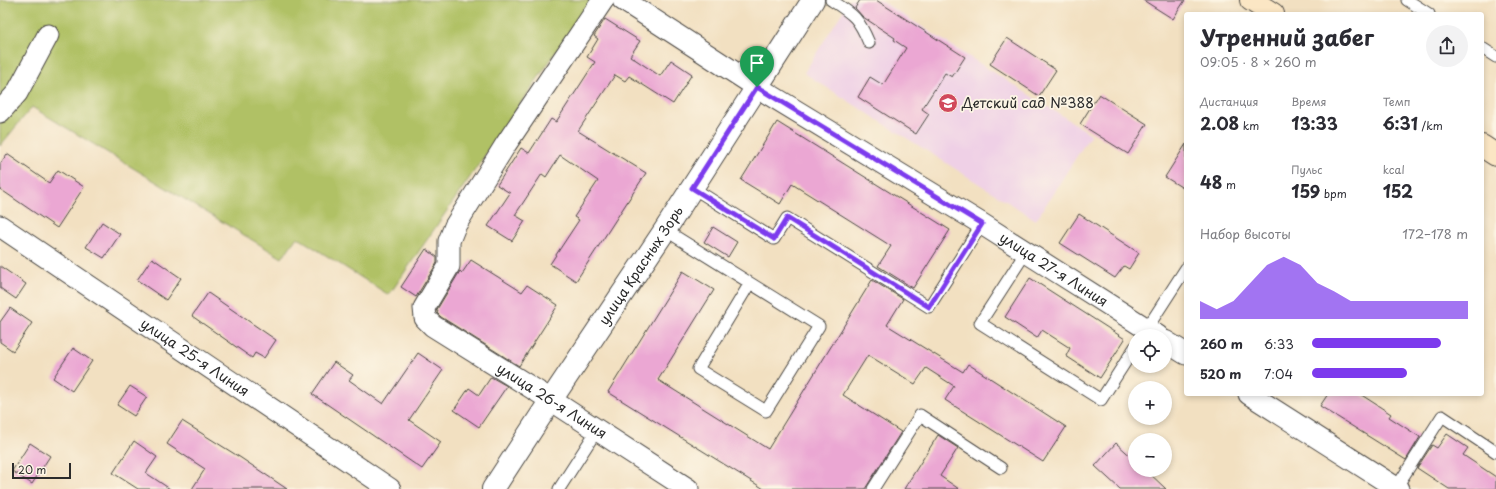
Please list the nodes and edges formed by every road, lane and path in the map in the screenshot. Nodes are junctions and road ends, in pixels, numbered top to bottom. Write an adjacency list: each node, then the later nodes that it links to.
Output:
1 (603, 0): 28 (street, улица 26-я Линия)
2 (622, 0): 13 (street, улица 27-я Линия)
3 (813, 0): 13 (street, улица Красных Зорь)
4 (831, 0): 10 (lane)
5 (1251, 0): 7 (main road)
6 (1407, 0): 8 (lane)
7 (1270, 12)
8 (1426, 12)
9 (48, 35): 14 (street)
10 (868, 43)
11 (1484, 49): 12 (lane)
12 (1496, 57)
13 (757, 87): 15 (street, улица Красных Зорь); 16 (street, улица 27-я Линия)
14 (0, 112)
15 (692, 188): 16 (lane); 17 (street, улица Красных Зорь)
16 (982, 224): 19 (street, улица 27-я Линия)
17 (665, 230): 21 (lane); 28 (street, улица Красных Зорь)
18 (2, 232): 33 (street, улица 25-я Линия)
19 (1026, 252): 22 (street, улица 27-я Линия); 26 (lane)
20 (1184, 272): 23 (lane)
21 (750, 283): 21 (lane)
22 (1142, 329)
23 (1152, 329)
24 (1172, 345): 25 (street)
25 (1184, 353)
26 (1128, 358)
27 (1252, 396): 32 (street)
28 (550, 400): 29 (street, улица 26-я Линия); 34 (street, улица Красных Зорь)
29 (597, 430): 35 (lane); 36 (street, улица 26-я Линия)
30 (1495, 448): 32 (lane)
31 (1001, 468): 37 (lane)
32 (1397, 488)
33 (390, 489)
34 (493, 489)
35 (559, 489)
36 (688, 489)
37 (873, 489)

